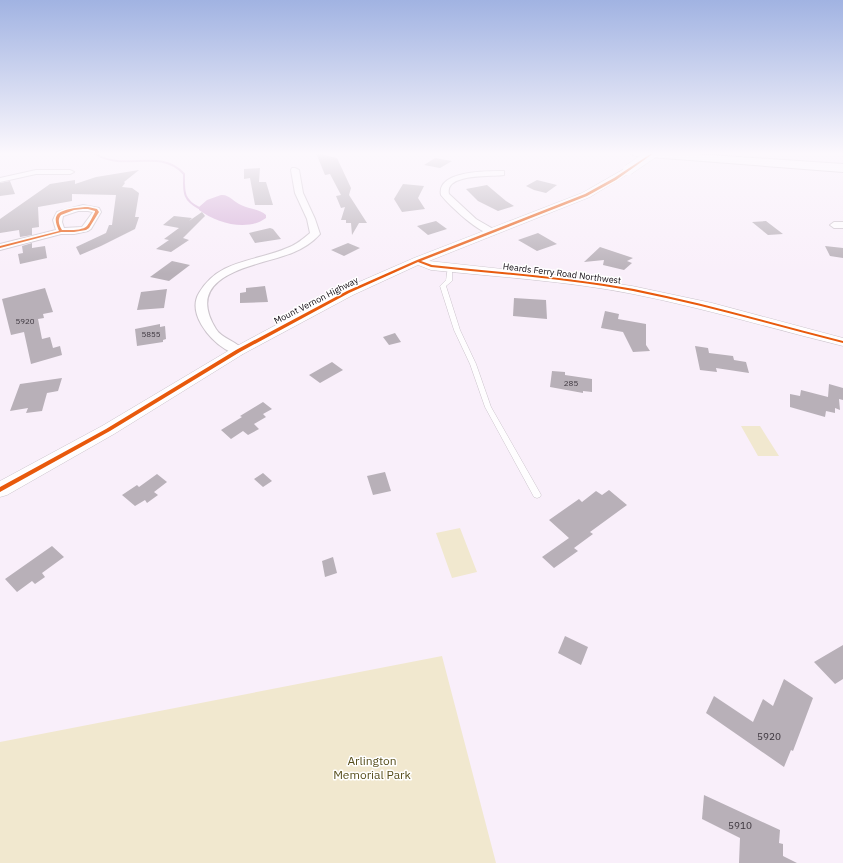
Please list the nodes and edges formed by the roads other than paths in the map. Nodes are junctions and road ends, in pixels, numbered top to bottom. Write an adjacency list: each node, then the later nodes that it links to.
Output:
1 (299, 193): 10 (street)
2 (445, 193): 5 (street)
3 (589, 193): 5 (street, Mount Vernon Highway, bridge)
4 (60, 231): 6 (street)
5 (492, 232): 7 (street, Mount Vernon Highway)
6 (0, 247)
7 (418, 261): 8 (street, Heards Ferry Road Northwest); 10 (street, Mount Vernon Highway)
8 (450, 268): 9 (street, Heards Ferry Road Northwest); 12 (lane)
9 (843, 342)
10 (238, 351): 11 (street, Mount Vernon Highway)
11 (0, 490)
12 (538, 495)

